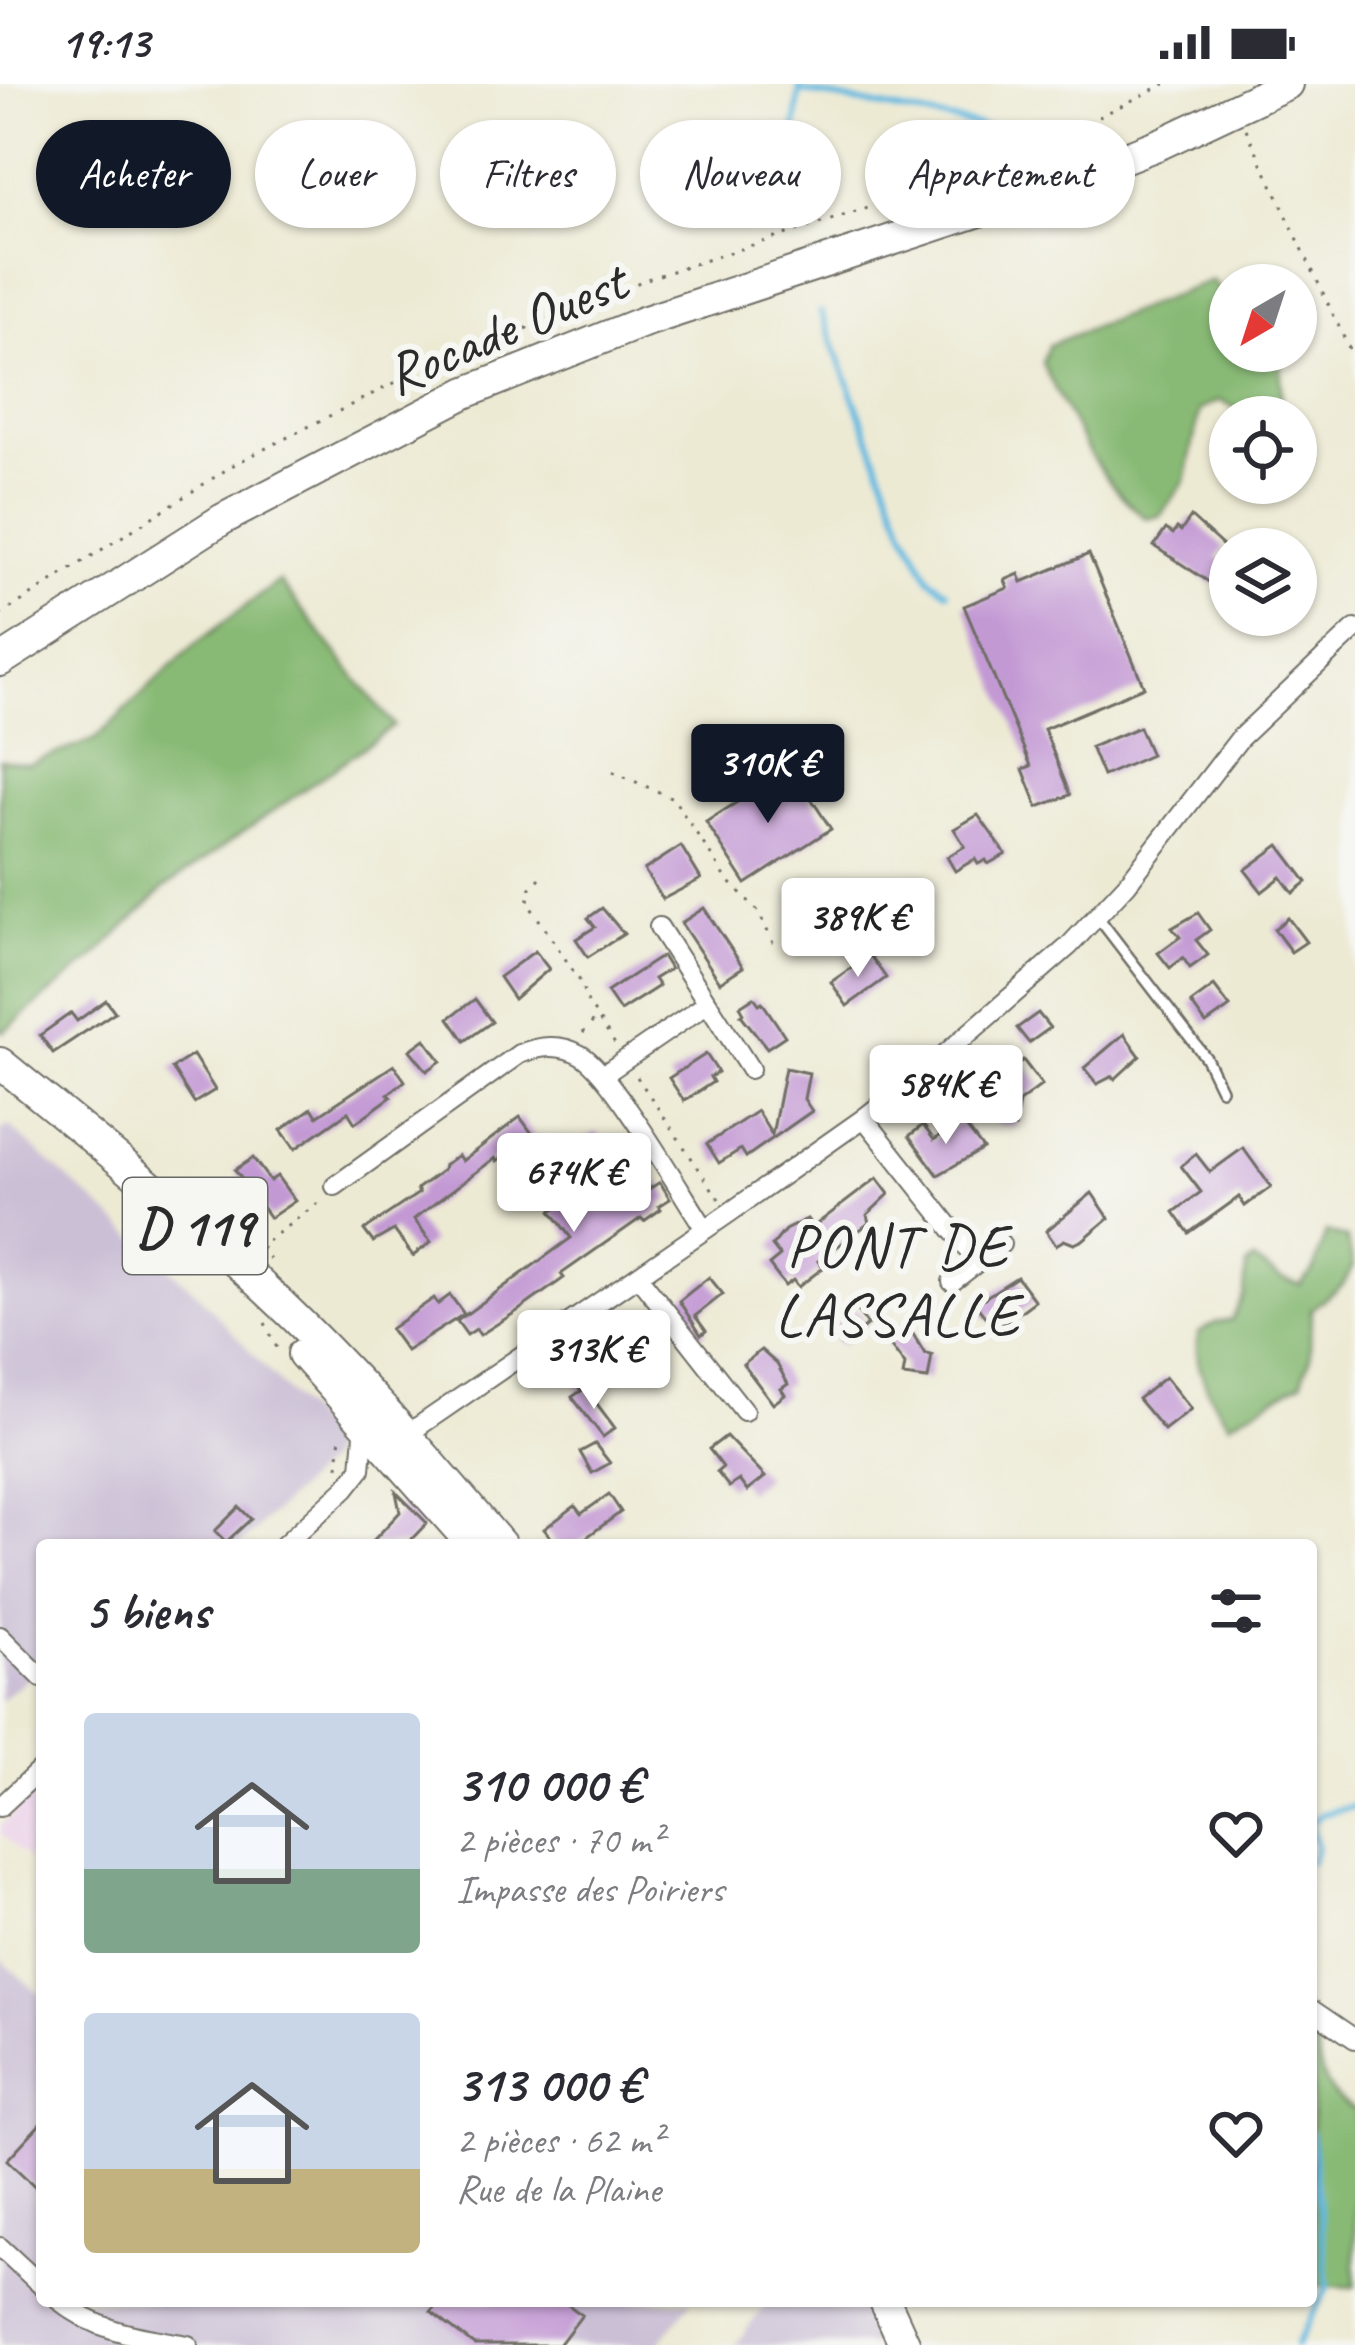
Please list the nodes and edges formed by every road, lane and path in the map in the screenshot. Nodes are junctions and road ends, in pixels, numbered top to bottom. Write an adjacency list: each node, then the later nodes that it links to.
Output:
1 (1287, 84): 5 (main road, Rocade Ouest)
2 (1245, 127): 3 (path)
3 (1355, 361)
4 (1355, 629): 7 (street)
5 (0, 661)
6 (614, 772): 9 (path)
7 (1097, 916): 16 (lane); 17 (street)
8 (659, 927): 10 (street)
9 (772, 943)
10 (708, 1003): 14 (street); 15 (street)
11 (597, 1017): 12 (path)
12 (577, 1053): 15 (street); 18 (street)
13 (0, 1063): 26 (main road); 27 (main road, D 119)
14 (750, 1069)
15 (603, 1075): 19 (street)
16 (1221, 1089)
17 (864, 1118): 19 (street); 22 (street)
18 (335, 1186): 21 (path)
19 (705, 1229): 23 (street)
20 (1001, 1244): 22 (street)
21 (272, 1261)
22 (978, 1262): 24 (street)
23 (638, 1276): 25 (street); 27 (street)
24 (952, 1282)
25 (744, 1412)
26 (369, 1427): 27 (street); 28 (street); 29 (main road)
27 (406, 1435): 30 (main road, D 119)
28 (291, 1539)
29 (468, 1539)
30 (496, 1539)
31 (0, 1636): 32 (street)
32 (36, 1672)
33 (36, 1774): 34 (street)
34 (0, 1807)
35 (1317, 2013): 36 (street)
36 (1355, 2039)
37 (0, 2247): 38 (street)
38 (36, 2280)
39 (69, 2307): 41 (street)
40 (888, 2307): 42 (main road)
41 (188, 2345)
42 (905, 2345)

